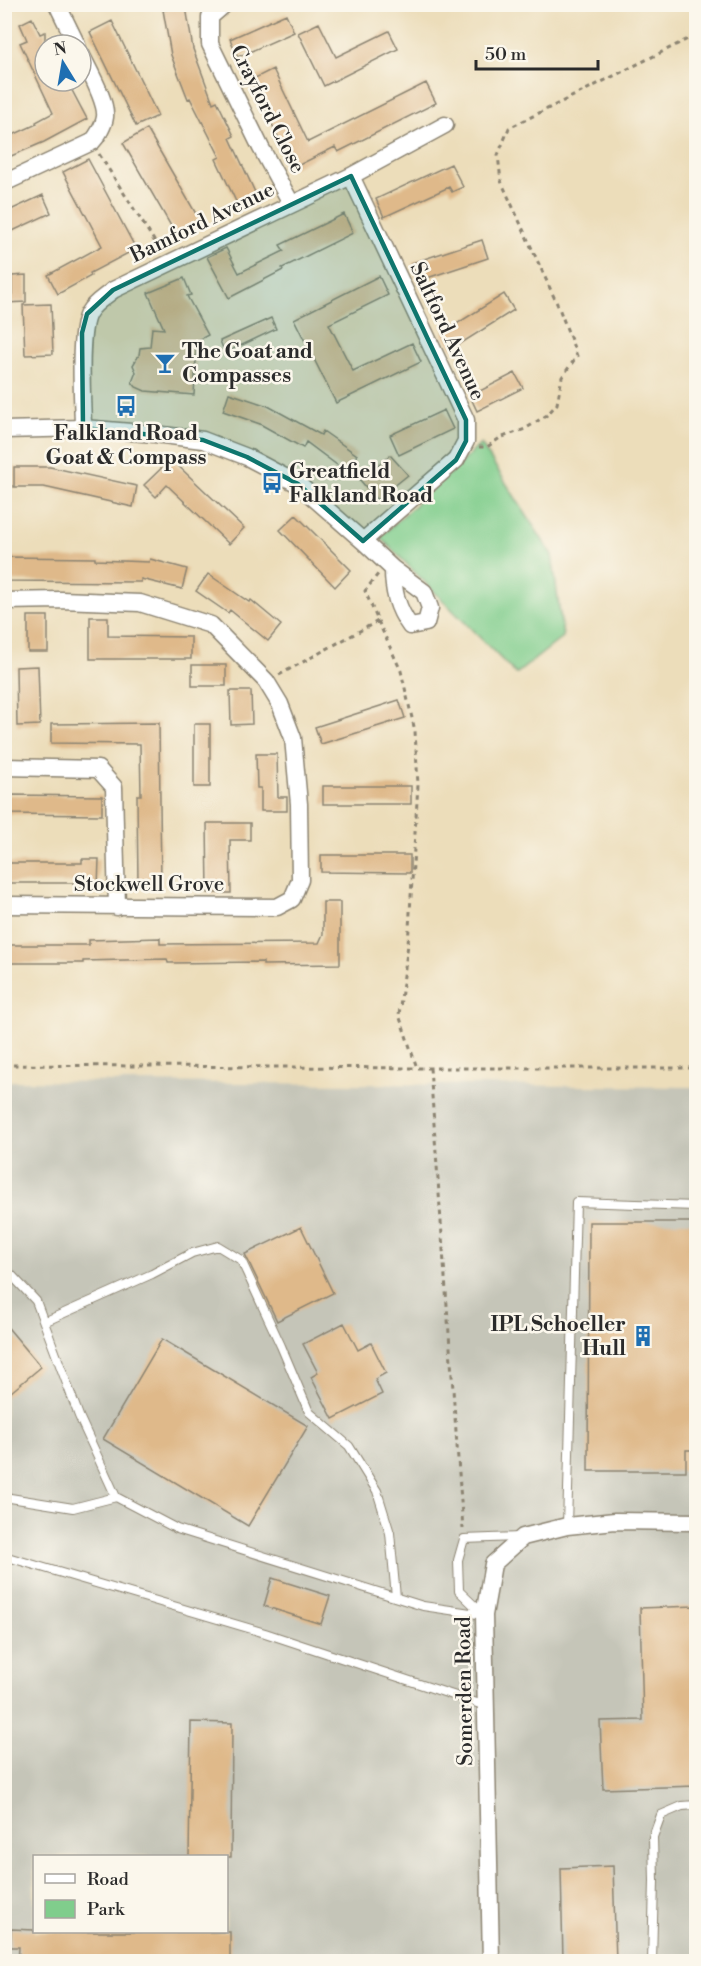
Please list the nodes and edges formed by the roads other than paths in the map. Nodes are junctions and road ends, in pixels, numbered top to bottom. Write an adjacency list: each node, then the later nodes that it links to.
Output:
1 (57, 4): 3 (street)
2 (225, 4): 8 (street, Crayford Close)
3 (71, 33)
4 (93, 79): 7 (street)
5 (445, 125): 6 (street, Bamford Avenue)
6 (351, 176): 8 (street, Bamford Avenue); 11 (street, Saltford Avenue)
7 (4, 183)
8 (291, 203): 9 (street, Bamford Avenue)
9 (83, 429): 10 (street); 11 (street)
10 (4, 430)
11 (363, 541): 12 (street)
12 (389, 566)
13 (4, 601): 16 (street, Stockwell Grove)
14 (7, 767): 16 (street)
15 (4, 905): 16 (street, Stockwell Grove)
16 (117, 907)
17 (696, 1206): 23 (lane)
18 (4, 1268): 19 (lane)
19 (44, 1322): 21 (lane); 26 (lane)
20 (4, 1497): 21 (lane)
21 (116, 1497): 26 (lane)
22 (696, 1522): 23 (street, Somerden Road)
23 (567, 1526): 24 (street, Somerden Road)
24 (523, 1537): 27 (street, Somerden Road); 27 (lane)
25 (4, 1556): 28 (lane)
26 (396, 1597): 27 (lane)
27 (484, 1615): 28 (street, Somerden Road)
28 (487, 1706): 30 (street, Somerden Road)
29 (696, 1805): 31 (lane)
30 (491, 1962)
31 (652, 1962)

